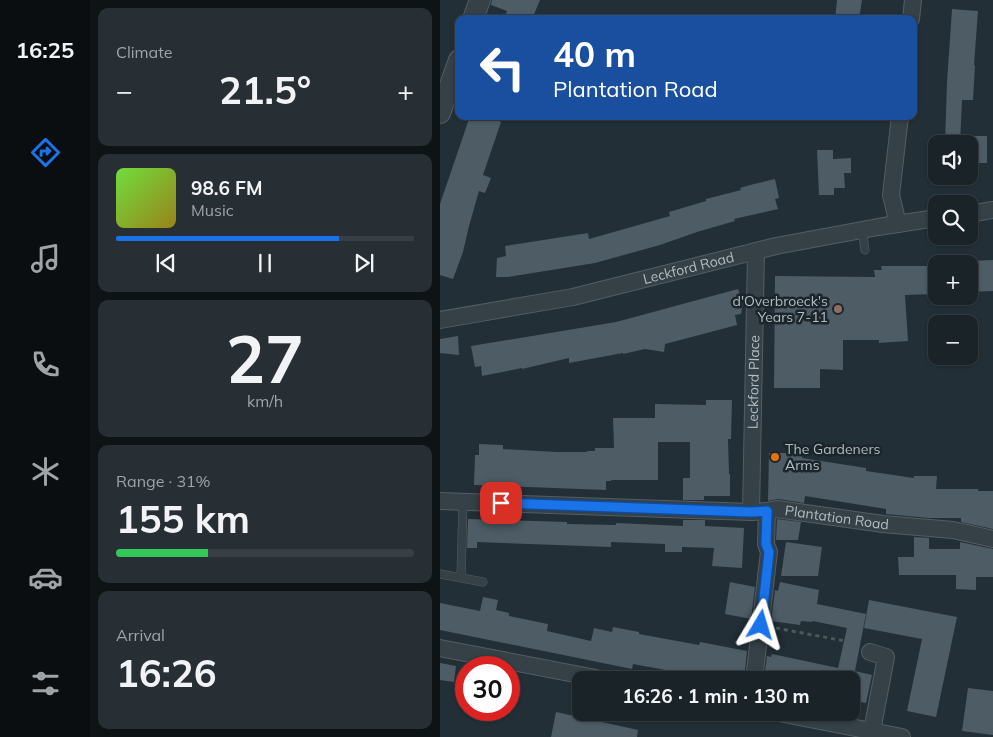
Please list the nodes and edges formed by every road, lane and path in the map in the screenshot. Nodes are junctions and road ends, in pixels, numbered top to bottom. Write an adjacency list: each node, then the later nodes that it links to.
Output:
1 (480, 0): 3 (street)
2 (913, 0): 4 (street)
3 (474, 15)
4 (911, 15)
5 (455, 71): 6 (street)
6 (440, 113)
7 (900, 120): 11 (street)
8 (993, 210): 9 (street)
9 (978, 212)
10 (928, 219): 11 (street, Leckford Road)
11 (898, 224): 12 (street, Leckford Road)
12 (862, 230): 13 (lane); 14 (street, Leckford Road)
13 (865, 250)
14 (756, 251): 15 (street, Leckford Road); 18 (street, Leckford Place)
15 (440, 320)
16 (440, 501): 17 (street, Plantation Road)
17 (463, 502): 18 (street, Plantation Road); 21 (lane)
18 (759, 512): 19 (street, Plantation Road); 23 (street, Leckford Place)
19 (993, 539)
20 (440, 574): 21 (lane)
21 (461, 578): 22 (lane)
22 (483, 582)
23 (761, 625): 24 (path); 27 (street, Leckford Place)
24 (844, 641)
25 (440, 648): 28 (street)
26 (870, 652): 30 (street)
27 (755, 671)
28 (572, 673)
29 (820, 721): 30 (street)
30 (872, 731): 31 (street)
31 (902, 737)

